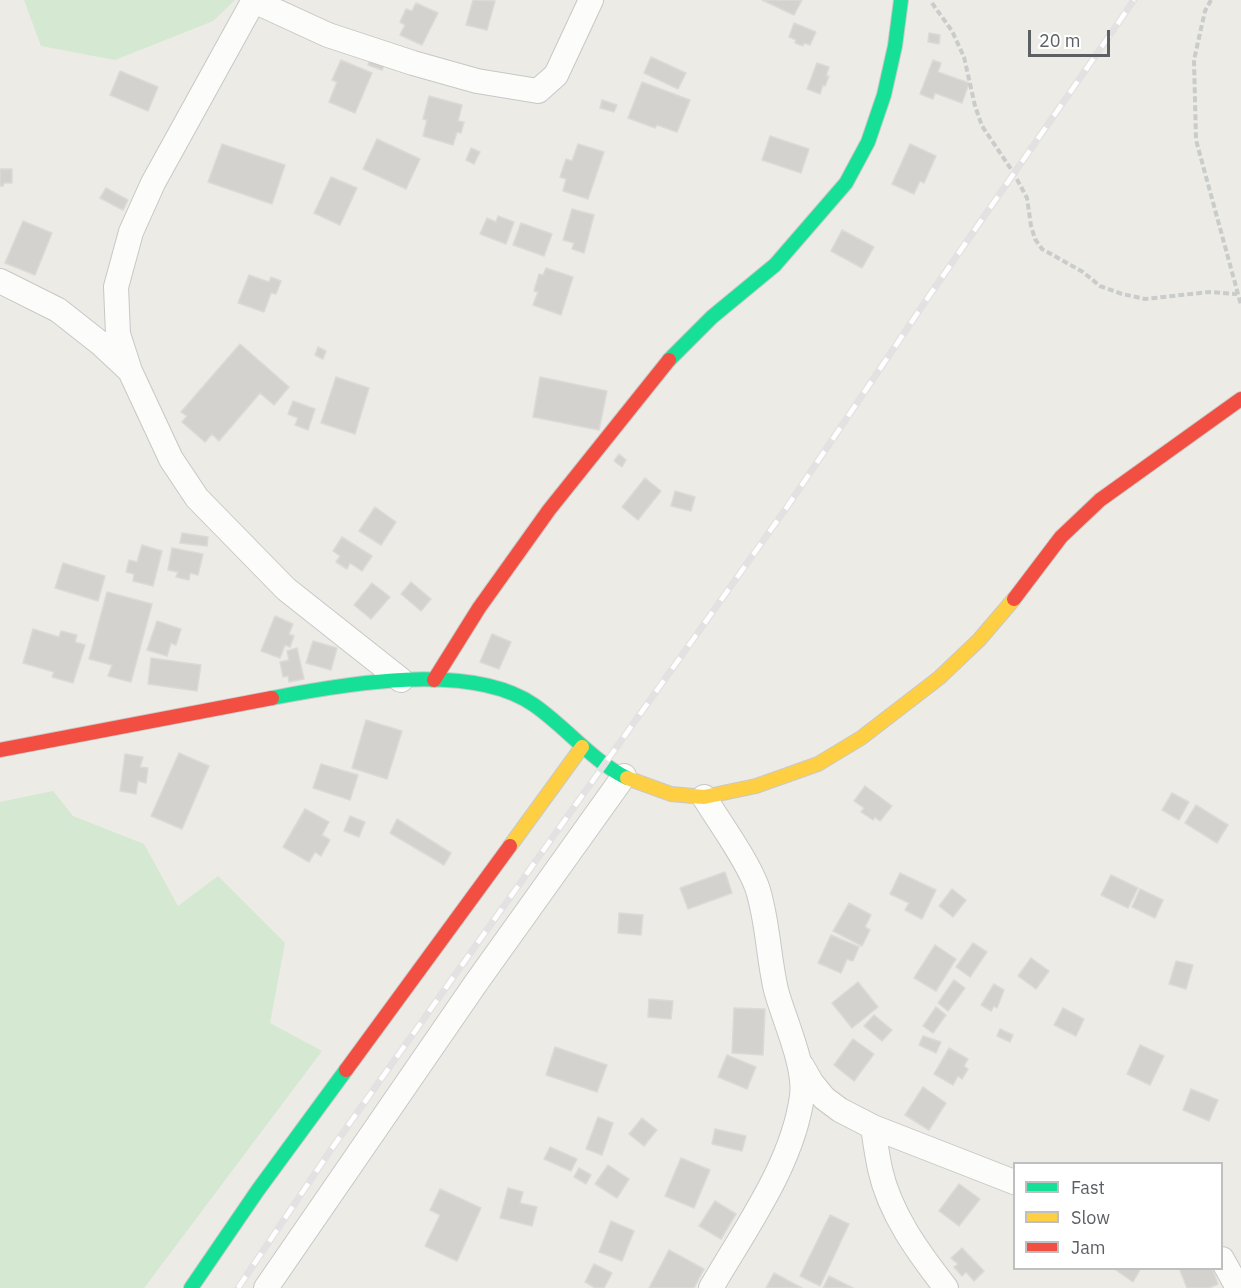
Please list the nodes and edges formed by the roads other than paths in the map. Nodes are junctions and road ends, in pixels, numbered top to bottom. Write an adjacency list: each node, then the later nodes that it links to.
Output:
1 (591, 0): 3 (street)
2 (901, 0): 8 (street)
3 (254, 1): 5 (street)
4 (0, 281): 5 (street)
5 (130, 371): 7 (street)
6 (1241, 399): 12 (street)
7 (401, 680): 8 (street); 10 (street)
8 (434, 680): 9 (street)
9 (582, 747): 11 (street); 17 (street)
10 (0, 750)
11 (624, 776): 12 (street); 18 (street)
12 (704, 797): 13 (street)
13 (800, 1061): 14 (street); 19 (street)
14 (873, 1127): 15 (street); 20 (street)
15 (1013, 1182)
16 (1223, 1262): 21 (street)
17 (191, 1288)
18 (266, 1288)
19 (711, 1288)
20 (946, 1288)
21 (1238, 1288)

